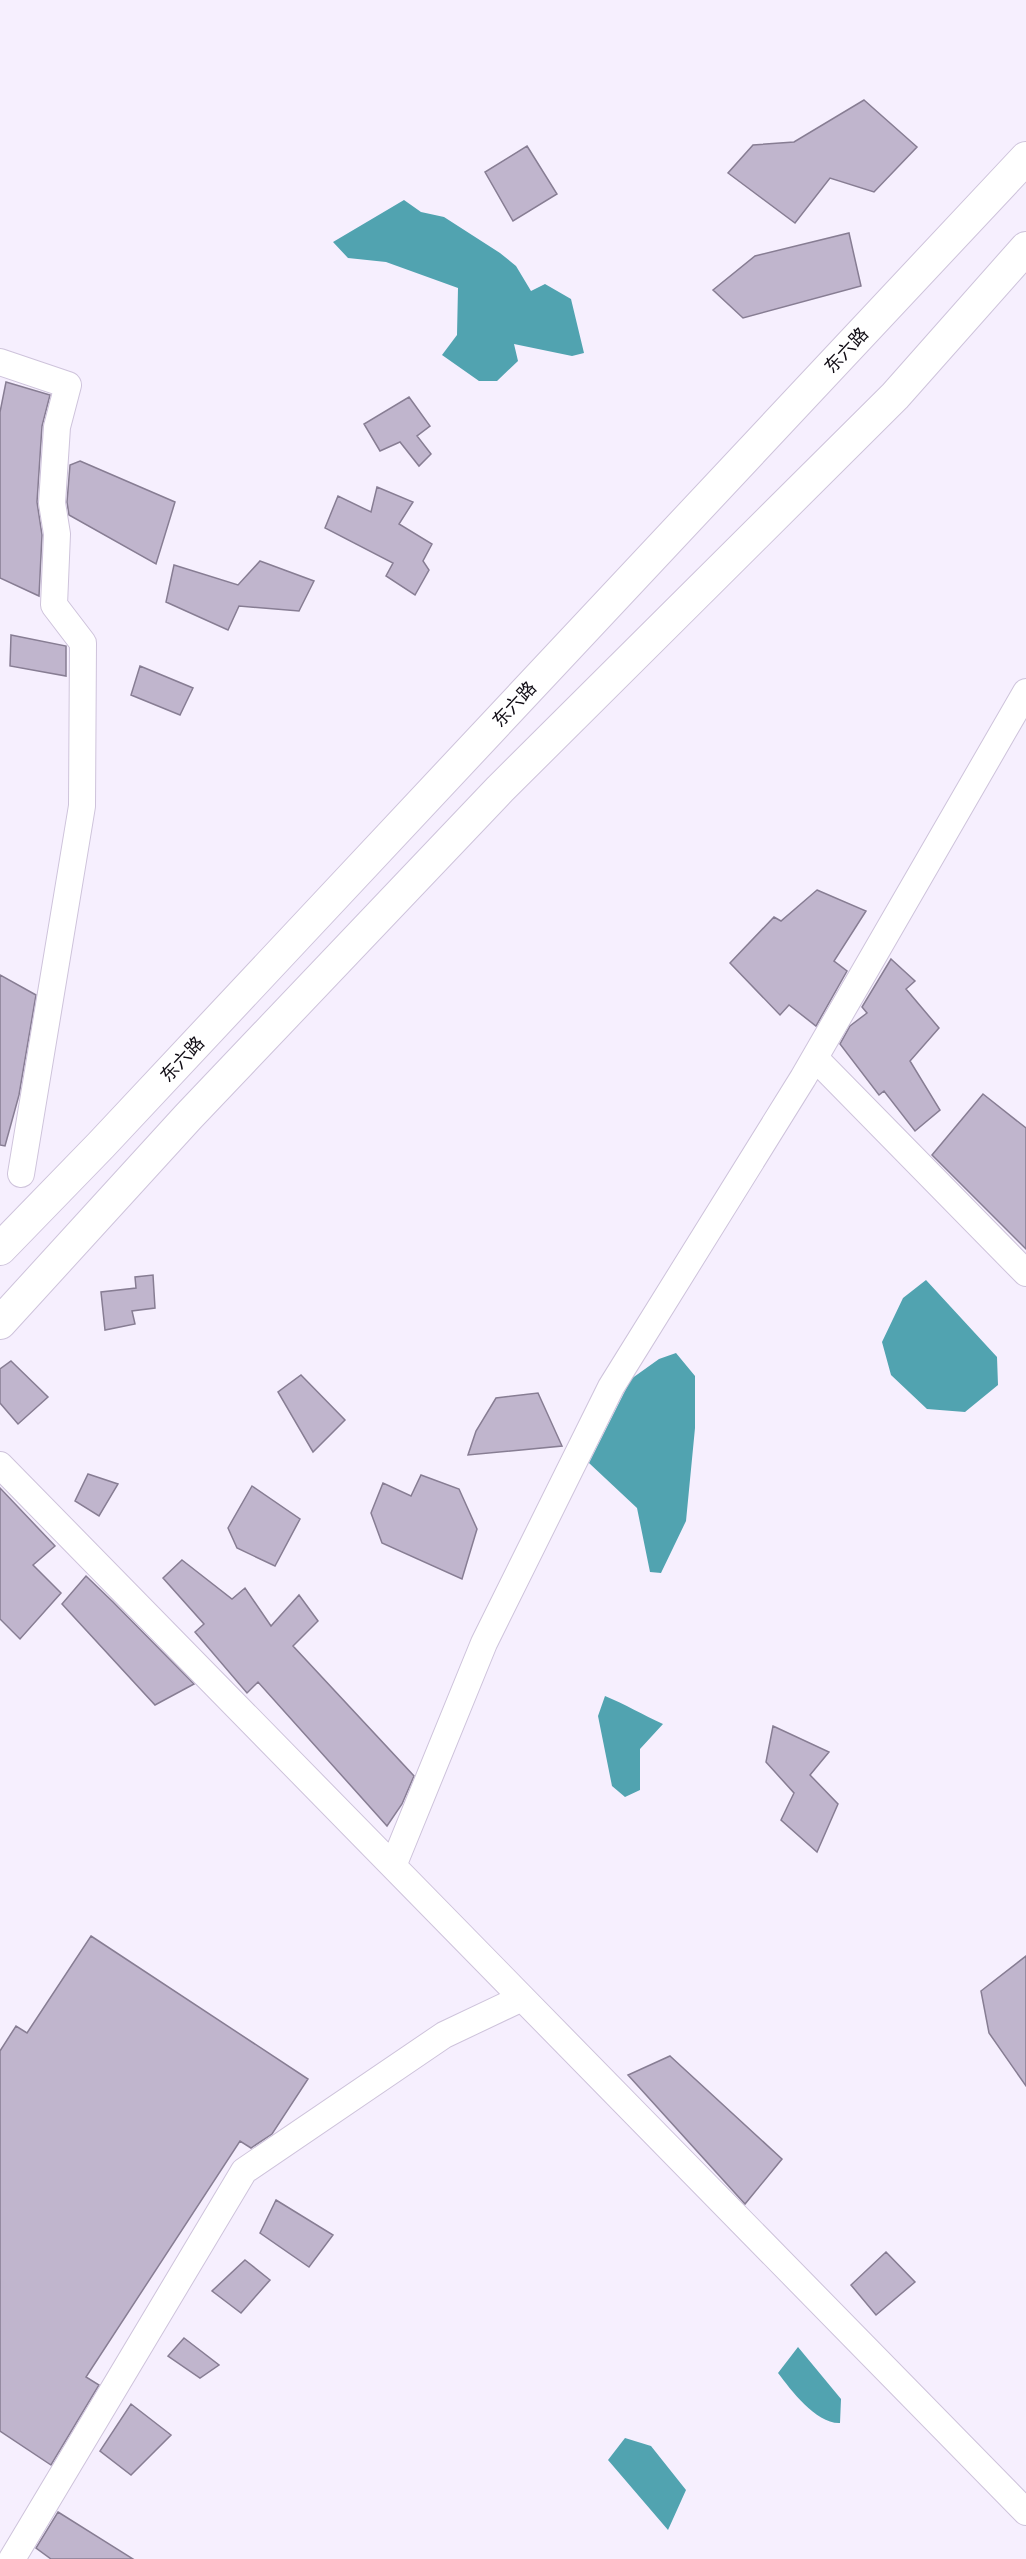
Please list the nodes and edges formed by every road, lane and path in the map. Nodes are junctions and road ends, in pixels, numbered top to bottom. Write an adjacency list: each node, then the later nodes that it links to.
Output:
1 (1026, 158): 7 (main road, 东六路)
2 (1026, 248): 9 (main road)
3 (0, 362): 6 (street)
4 (1026, 692): 5 (street)
5 (815, 1058): 8 (street); 11 (street)
6 (21, 1174)
7 (0, 1249)
8 (1026, 1273)
9 (0, 1323)
10 (0, 1465): 11 (street)
11 (393, 1866): 12 (street)
12 (522, 1998): 13 (street); 14 (street)
13 (1026, 2512)
14 (12, 2559)

